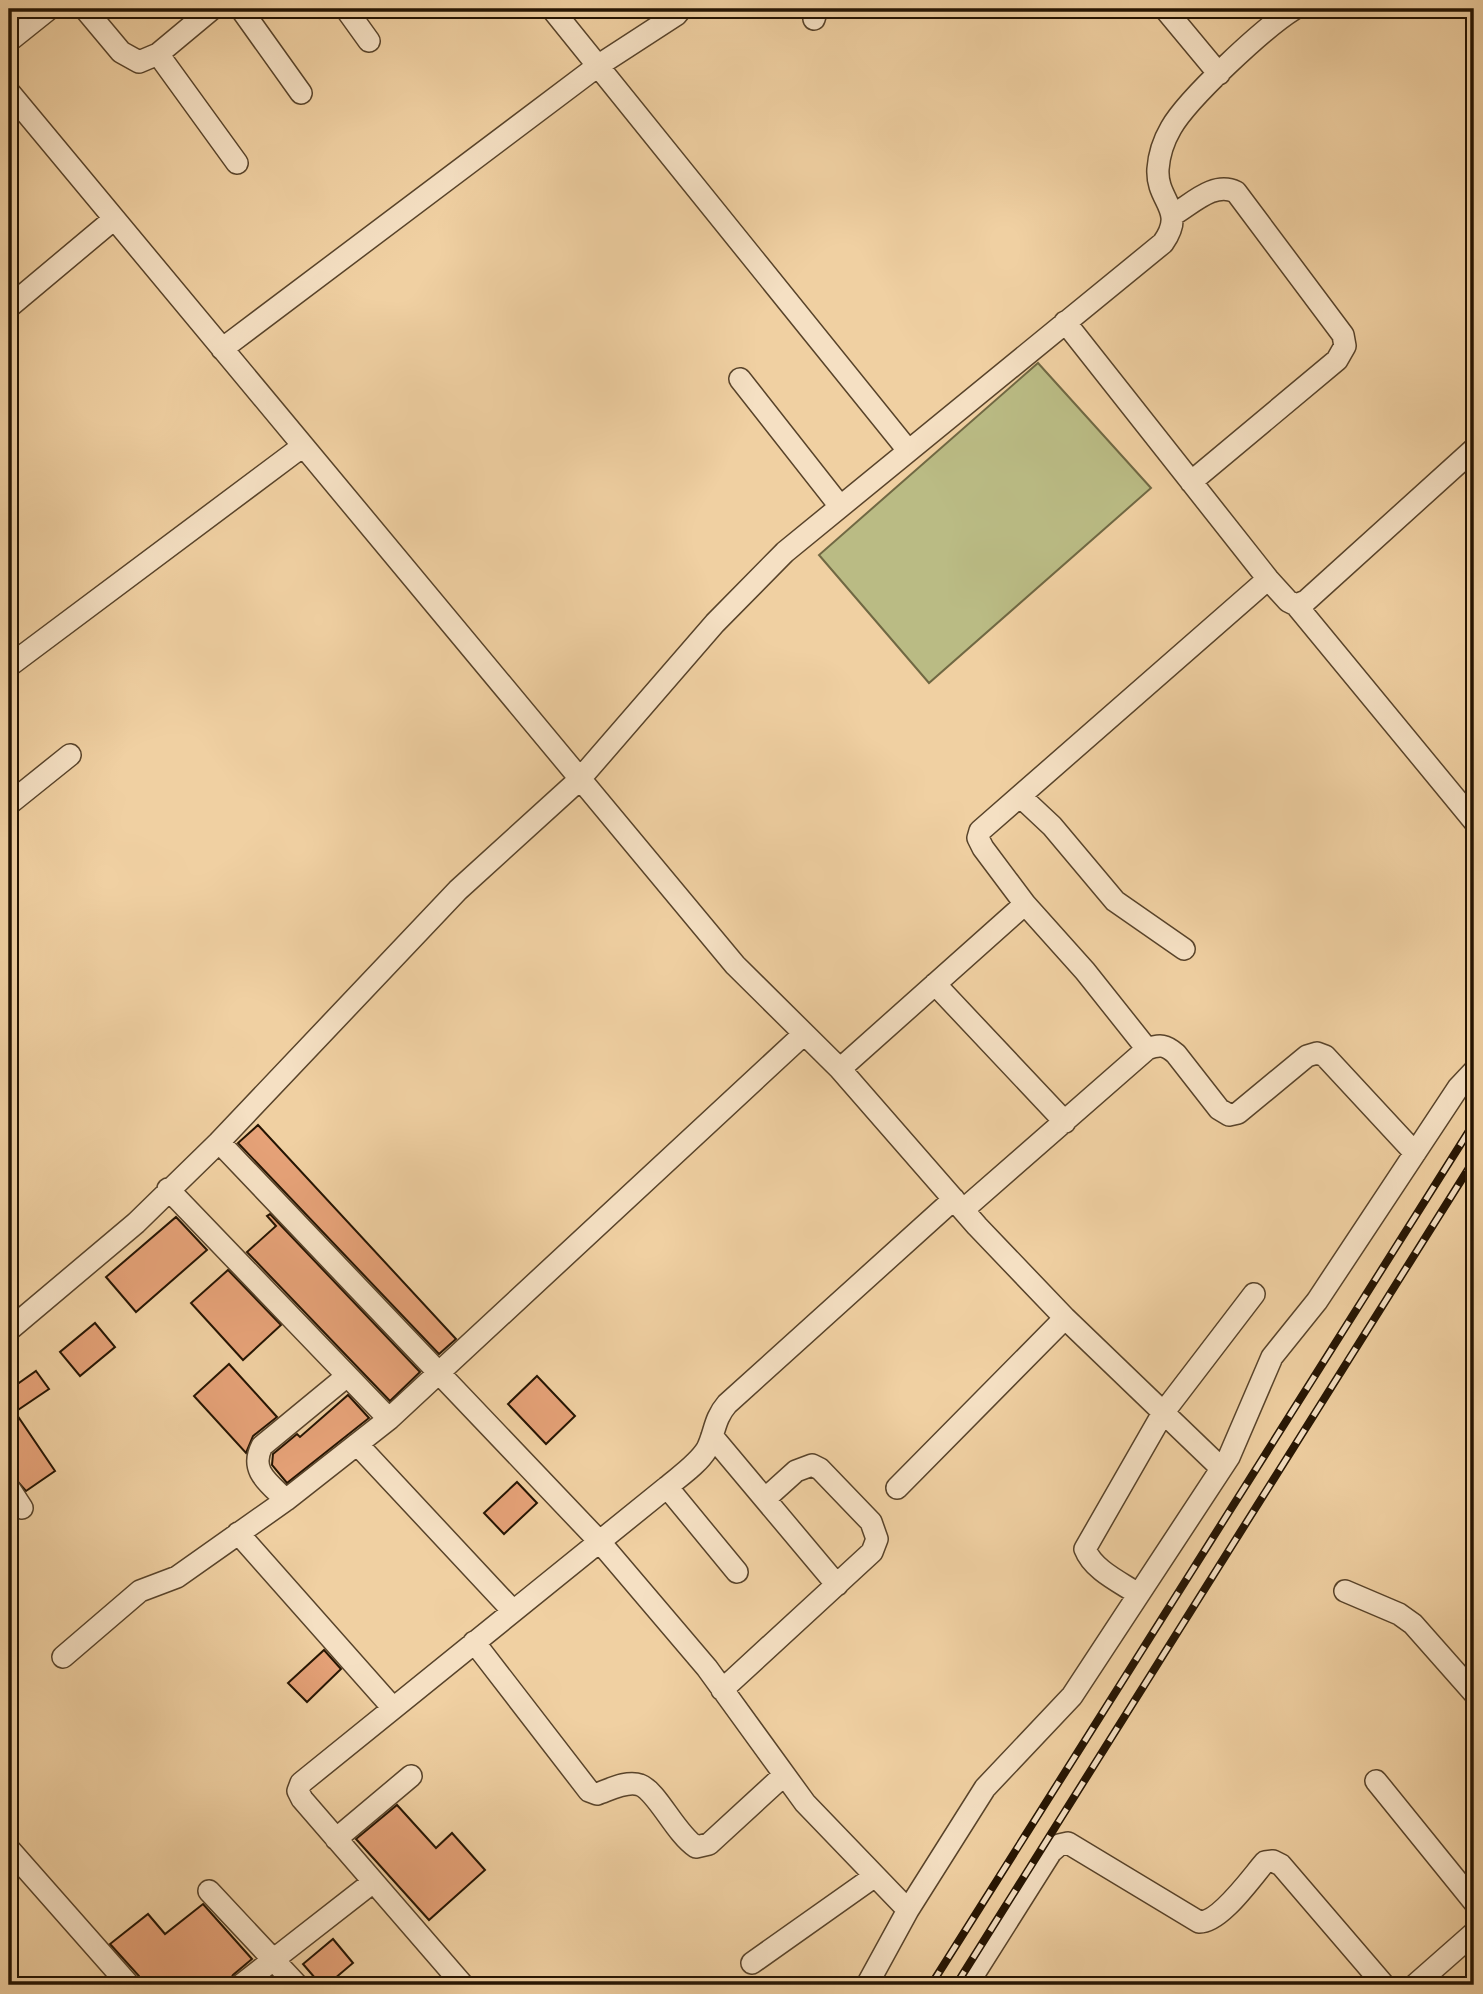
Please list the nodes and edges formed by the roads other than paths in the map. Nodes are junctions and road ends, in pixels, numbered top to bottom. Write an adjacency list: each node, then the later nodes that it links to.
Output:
1 (48, 9): 10 (street)
2 (85, 9): 12 (street)
3 (212, 9): 12 (street)
4 (241, 9): 16 (street)
5 (346, 9): 11 (street)
6 (552, 9): 13 (street)
7 (681, 9): 13 (street)
8 (1165, 9): 14 (street)
9 (1294, 9): 14 (street)
10 (9, 41)
11 (369, 41)
12 (158, 54): 17 (street)
13 (599, 65): 22 (street); 25 (street)
14 (1219, 74): 18 (street)
15 (9, 92): 19 (street)
16 (301, 93)
17 (237, 163)
18 (1173, 215): 21 (street); 27 (street)
19 (114, 219): 20 (street); 22 (street)
20 (9, 307)
21 (1065, 322): 25 (street); 27 (street)
22 (222, 349): 24 (street)
23 (740, 379): 28 (street)
24 (303, 446): 31 (street); 33 (street)
25 (907, 449): 28 (street)
26 (1474, 449): 30 (street)
27 (1191, 482): 29 (street)
28 (839, 505): 33 (street)
29 (1268, 579): 30 (street); 34 (street)
30 (1296, 605): 36 (street)
31 (9, 666)
32 (70, 755): 35 (street)
33 (579, 780): 40 (street); 45 (street)
34 (1020, 796): 37 (street); 38 (street)
35 (9, 804)
36 (1474, 821)
37 (1025, 904): 39 (street); 41 (street)
38 (1184, 949)
39 (935, 984): 42 (street); 44 (street)
40 (804, 1034): 42 (street); 52 (street)
41 (1147, 1049): 44 (street); 46 (street)
42 (840, 1069): 48 (street)
43 (1474, 1071): 46 (street)
44 (1065, 1122): 48 (street)
45 (219, 1142): 47 (street); 52 (street)
46 (1415, 1153): 58 (street)
47 (168, 1189): 51 (street); 53 (street)
48 (958, 1205): 50 (street); 56 (street)
49 (1254, 1294): 54 (street)
50 (1065, 1318): 54 (street); 61 (street)
51 (9, 1330)
52 (437, 1374): 55 (street); 66 (street)
53 (347, 1376): 55 (street); 63 (street)
54 (1163, 1413): 58 (street); 70 (street)
55 (388, 1419): 57 (street)
56 (712, 1436): 60 (street); 62 (street)
57 (357, 1444): 63 (street); 71 (street)
58 (1221, 1468): 70 (street)
59 (9, 1488): 64 (street)
60 (667, 1488): 66 (street); 67 (street)
61 (897, 1488)
62 (766, 1498): 68 (street); 68 (street)
63 (286, 1500): 65 (street)
64 (22, 1508)
65 (238, 1534): 73 (street); 76 (street)
66 (599, 1541): 71 (street); 74 (street)
67 (737, 1572)
68 (837, 1584): 74 (street)
69 (1345, 1591): 75 (street)
70 (1138, 1594): 86 (street)
71 (513, 1611): 72 (street)
72 (474, 1642): 76 (street); 78 (street)
73 (63, 1657)
74 (722, 1690): 78 (street)
75 (1474, 1692)
76 (393, 1708): 80 (street)
77 (411, 1776): 80 (street)
78 (783, 1776): 82 (street)
79 (1376, 1781): 85 (street)
80 (336, 1839): 83 (street)
81 (9, 1849): 90 (street)
82 (875, 1876): 86 (street); 89 (street)
83 (373, 1882): 88 (street); 93 (street)
84 (209, 1891): 88 (street)
85 (1474, 1902)
86 (908, 1910): 94 (street)
87 (1474, 1933): 97 (street)
88 (273, 1958): 91 (street); 92 (street)
89 (752, 1963)
90 (129, 1985)
91 (241, 1985)
92 (298, 1985)
93 (464, 1985)
94 (867, 1985)
95 (967, 1985): 96 (street)
96 (1384, 1985)
97 (1415, 1985)

